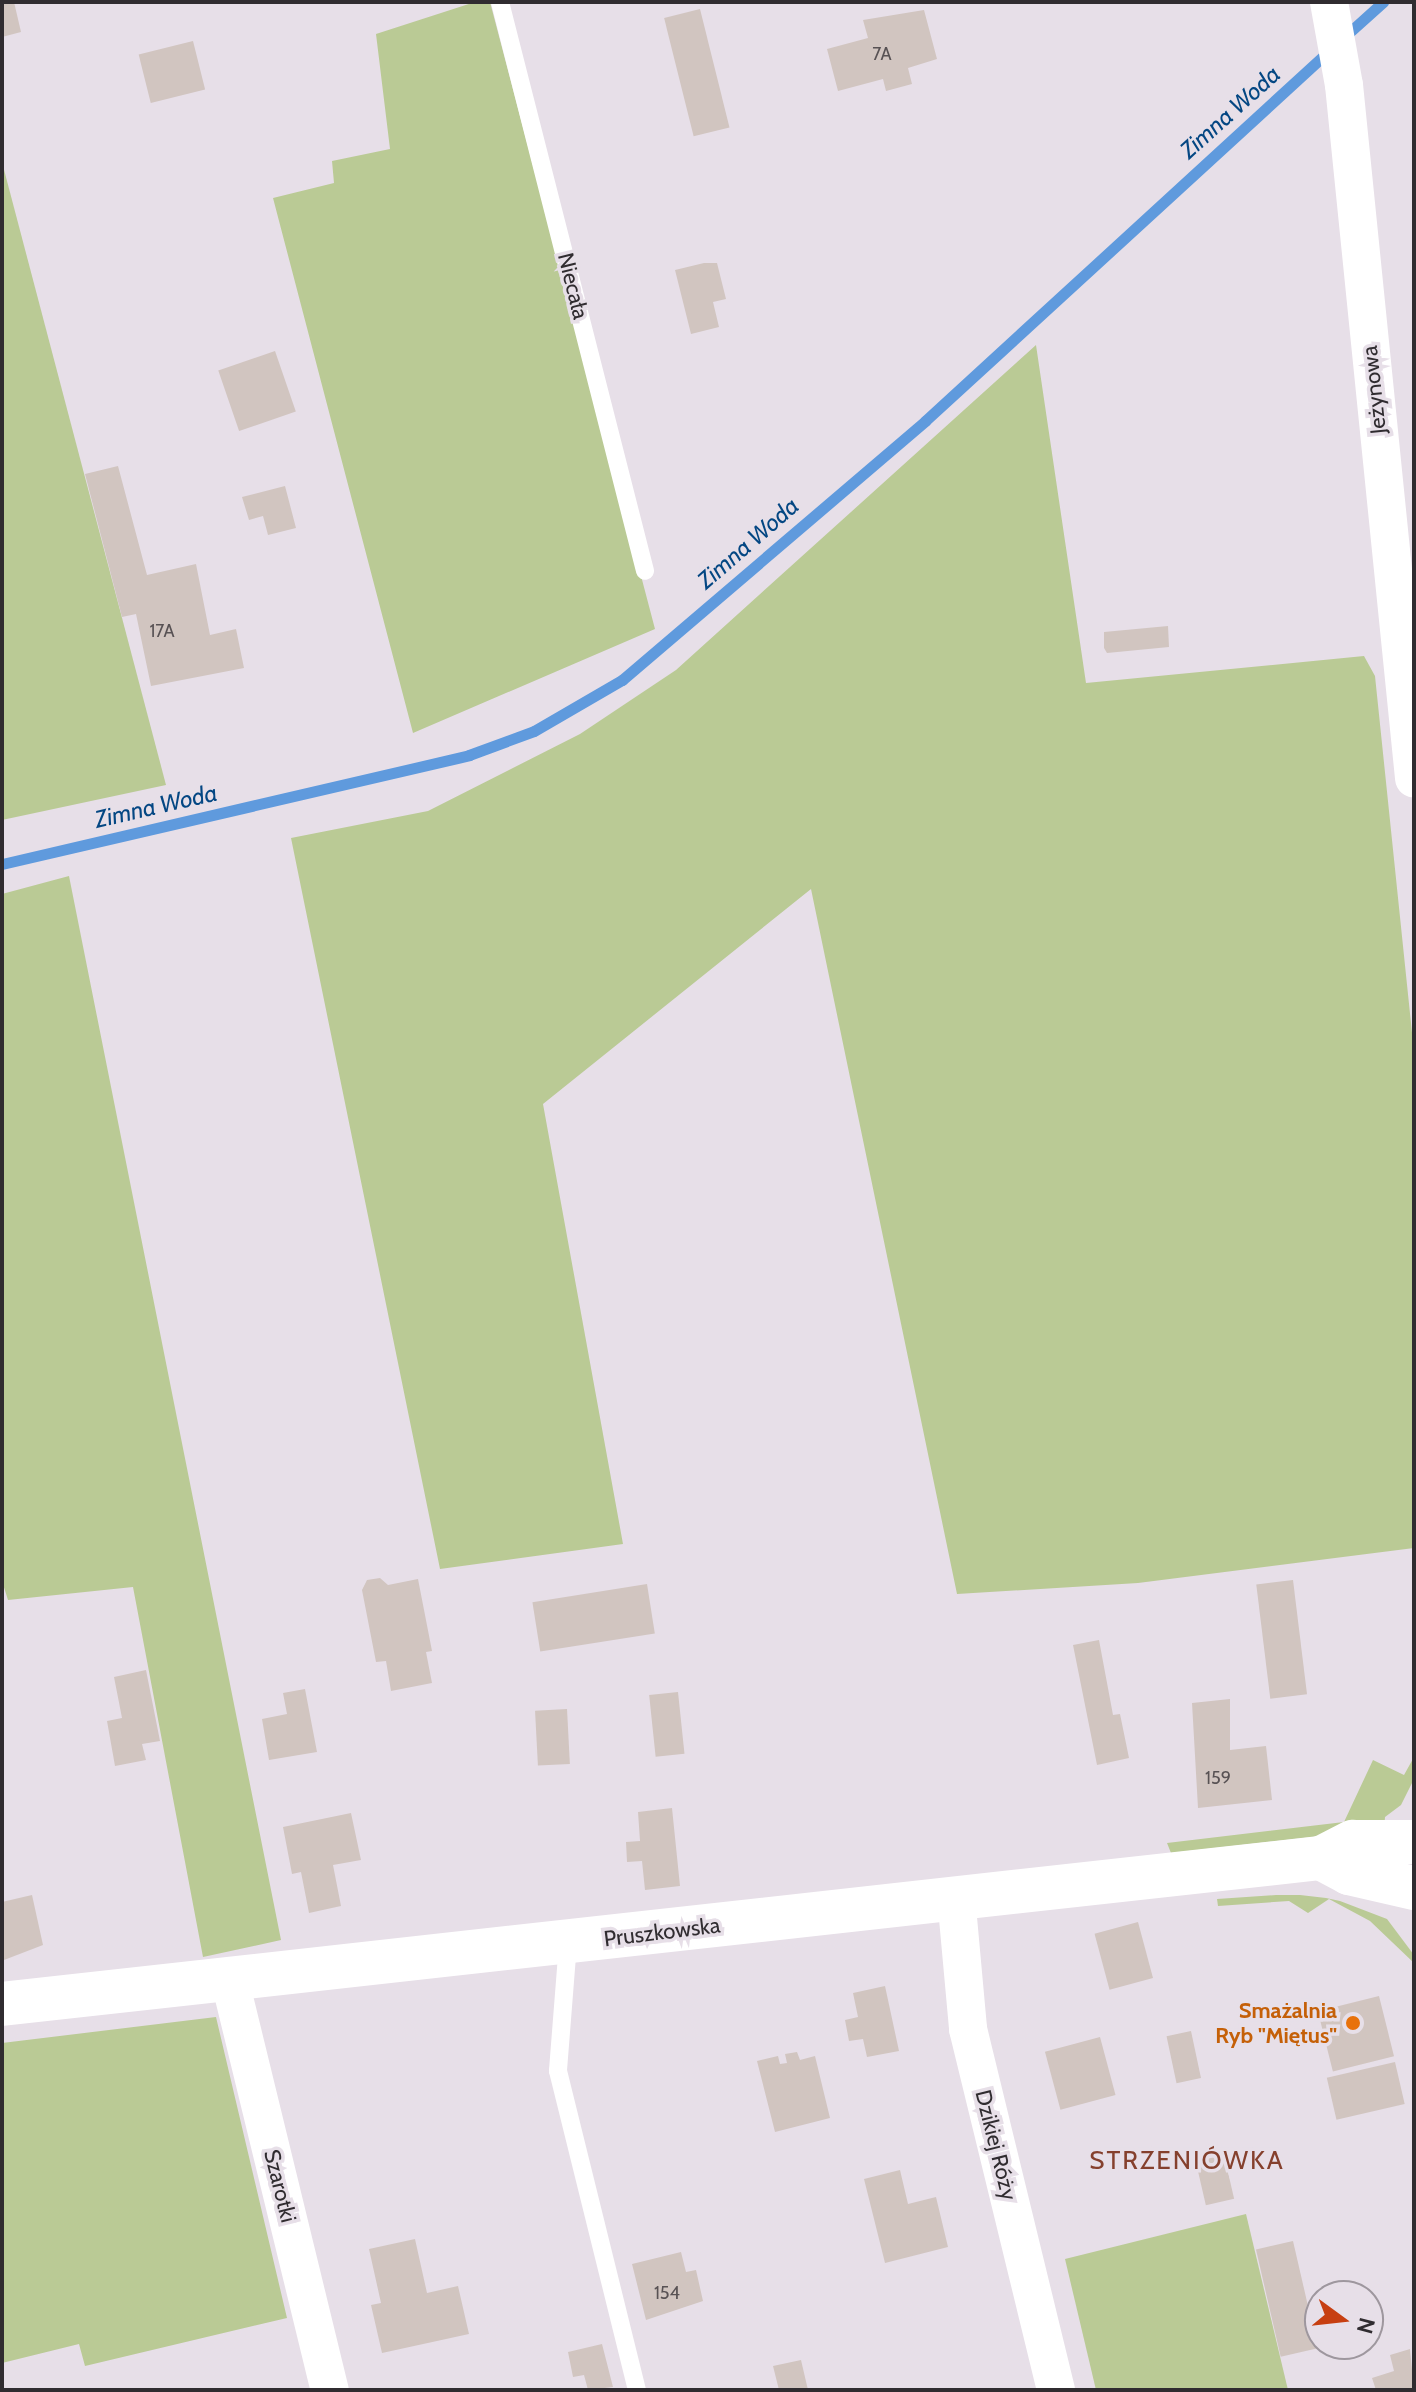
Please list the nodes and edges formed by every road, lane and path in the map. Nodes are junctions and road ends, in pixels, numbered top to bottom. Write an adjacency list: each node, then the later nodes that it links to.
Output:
1 (500, 2): 3 (lane, Niecała)
2 (1331, 13): 4 (street, Jeżynowa)
3 (645, 571)
4 (1414, 778)
5 (1414, 1842): 6 (street, Pruszkowska)
6 (1321, 1858): 7 (street); 8 (street, Pruszkowska)
7 (1414, 1888)
8 (956, 1896): 9 (street, Pruszkowska); 14 (street, Dzikiej Róży)
9 (568, 1943): 10 (street, Pruszkowska); 13 (lane)
10 (230, 1981): 11 (street, Pruszkowska); 12 (street, Szarotki)
11 (2, 2004)
12 (330, 2390)
13 (637, 2390)
14 (1056, 2390)

